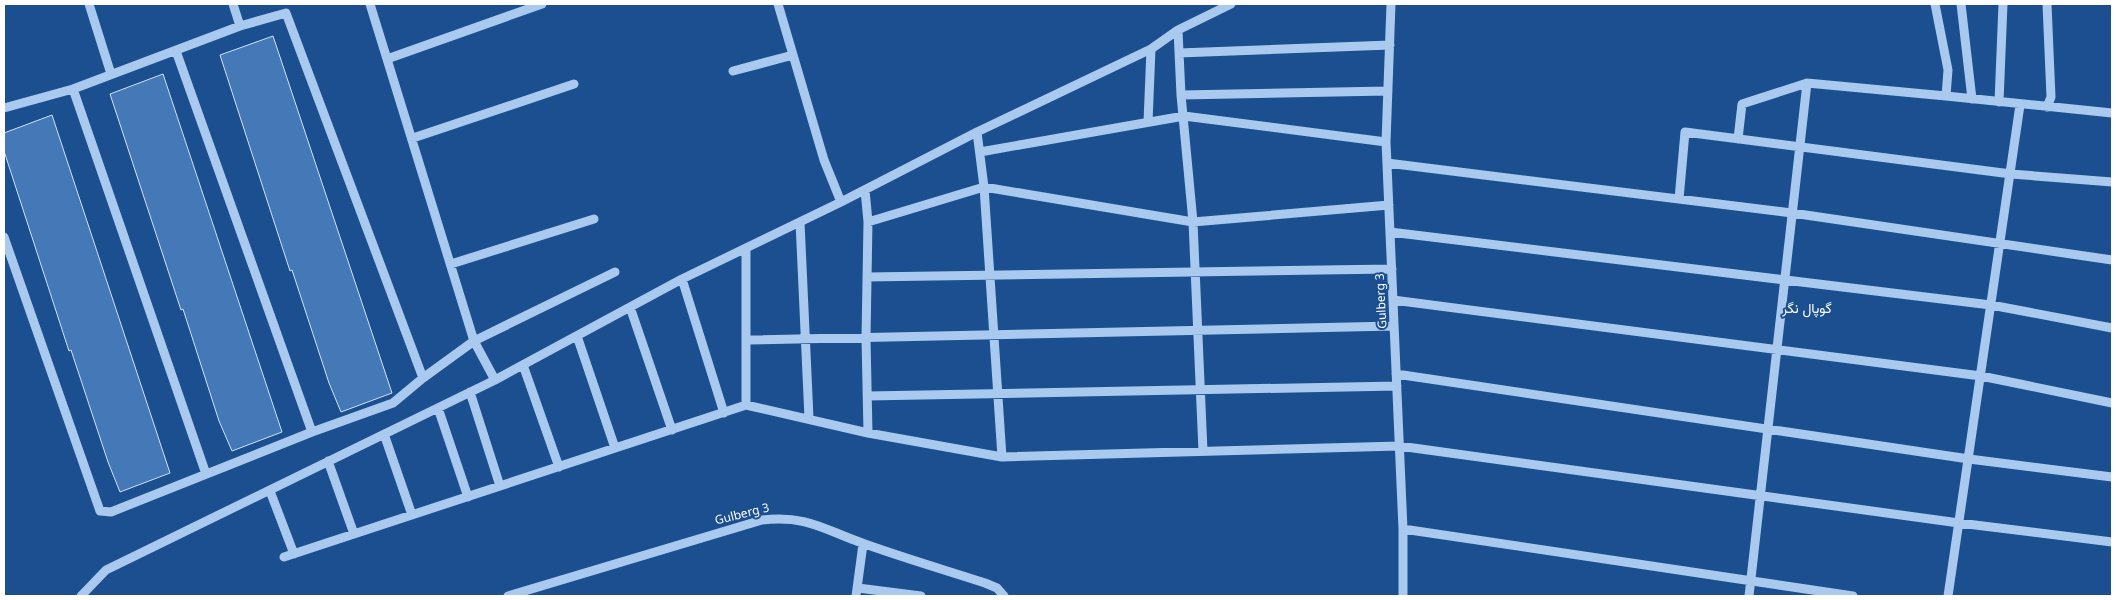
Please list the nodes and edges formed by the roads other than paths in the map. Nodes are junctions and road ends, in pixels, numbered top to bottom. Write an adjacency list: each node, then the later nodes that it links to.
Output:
1 (89, 4): 21 (street)
2 (233, 4): 12 (street)
3 (370, 4): 19 (street)
4 (542, 4): 19 (street)
5 (778, 4): 18 (street)
6 (1232, 4): 13 (street)
7 (1391, 4): 14 (street, Gulberg 3)
8 (1935, 4): 27 (street)
9 (1962, 4): 28 (street)
10 (2003, 4): 29 (street)
11 (2047, 4): 31 (street)
12 (240, 26): 16 (street); 84 (street)
13 (1178, 30): 15 (street); 17 (street)
14 (1390, 45): 17 (street); 25 (street, Gulberg 3)
15 (1151, 49): 35 (street); 36 (street)
16 (176, 52): 21 (street); 98 (street)
17 (1179, 53): 26 (street)
18 (793, 55): 20 (street); 48 (street)
19 (387, 59): 37 (street)
20 (734, 72)
21 (111, 74): 24 (street)
22 (1807, 83): 27 (street); 38 (street); 40 (street)
23 (574, 84): 37 (street)
24 (72, 89): 32 (street); 108 (street)
25 (1388, 91): 26 (street); 39 (street, Gulberg 3)
26 (1181, 95): 34 (street)
27 (1946, 96): 28 (street)
28 (1972, 99): 29 (street)
29 (1999, 102): 30 (street)
30 (2020, 105): 31 (street); 43 (street)
31 (2047, 107): 33 (street)
32 (4, 108)
33 (2112, 113)
34 (1184, 116): 35 (street); 39 (street); 54 (street)
35 (1148, 122): 41 (street)
36 (977, 132): 41 (street); 46 (street)
37 (413, 138): 60 (street)
38 (1738, 139): 40 (street); 47 (street)
39 (1386, 142): 42 (street, Gulberg 3)
40 (1800, 147): 43 (street); 50 (street)
41 (980, 152): 45 (street)
42 (1387, 163): 47 (street); 49 (street, Gulberg 3)
43 (2011, 174): 44 (street); 57 (street)
44 (2112, 182)
45 (984, 187): 53 (street); 54 (street); 64 (street)
46 (865, 190): 48 (street); 53 (street)
47 (1679, 199): 50 (street)
48 (841, 202): 52 (street)
49 (1389, 205): 54 (street); 55 (street, Gulberg 3)
50 (1792, 213): 57 (street); 67 (street)
51 (594, 220): 60 (street)
52 (800, 222): 58 (street); 77 (street)
53 (868, 222): 65 (street)
54 (1193, 222): 62 (street)
55 (1390, 232): 61 (street, Gulberg 3); 67 (street)
56 (4, 237): 108 (street)
57 (2000, 242): 59 (street); 69 (street)
58 (746, 248): 66 (street); 78 (street)
59 (2112, 260)
60 (451, 264): 79 (street)
61 (1392, 269): 62 (street); 68 (street, Gulberg 3)
62 (1195, 271): 64 (street); 73 (street)
63 (615, 272): 79 (street)
64 (990, 274): 65 (street); 74 (street)
65 (867, 276): 76 (street)
66 (682, 279): 70 (street); 94 (street)
67 (1785, 280): 69 (street); 80 (street)
68 (1393, 300): 71 (street, Gulberg 3); 80 (street)
69 (1991, 305): 72 (street); 83 (street)
70 (630, 307): 75 (street); 97 (street)
71 (1394, 326): 73 (street); 82 (street, Gulberg 3)
72 (2112, 328)
73 (1198, 330): 74 (street); 87 (street)
74 (995, 335): 76 (street); 89 (street)
75 (577, 336): 81 (street); 102 (street)
76 (866, 338): 77 (street); 90 (street)
77 (806, 339): 78 (street); 95 (street)
78 (747, 340): 92 (street)
79 (474, 341): 84 (street); 85 (street)
80 (1777, 350): 83 (street); 96 (street)
81 (523, 365): 85 (street); 107 (street)
82 (1396, 374): 86 (street, Gulberg 3); 96 (street)
83 (1981, 376): 91 (street); 105 (street)
84 (423, 378): 98 (street)
85 (495, 380): 88 (street)
86 (1397, 386): 87 (street); 101 (street, Gulberg 3)
87 (1200, 390): 89 (street); 103 (street)
88 (470, 392): 93 (street); 110 (street)
89 (997, 394): 90 (street); 104 (street)
90 (868, 396): 99 (street)
91 (2112, 402)
92 (746, 406): 94 (street); 95 (street)
93 (438, 408): 100 (street); 113 (street)
94 (724, 412): 97 (street)
95 (809, 418): 99 (street)
96 (1768, 429): 105 (street); 112 (street)
97 (672, 430): 102 (street)
98 (312, 432): 108 (street)
99 (868, 433): 104 (street)
100 (384, 434): 106 (street); 114 (street)
101 (1399, 446): 103 (street); 112 (street); 116 (street, Gulberg 3)
102 (615, 448): 107 (street)
103 (1203, 451): 104 (street)
104 (1002, 457)
105 (1969, 459): 109 (street); 115 (street)
106 (328, 461): 111 (street); 117 (street)
107 (559, 467): 110 (street)
108 (206, 474)
109 (2112, 477)
110 (500, 486): 113 (street)
111 (270, 491): 120 (street); 125 (street)
112 (1761, 496): 115 (street); 122 (street)
113 (468, 497): 114 (street)
114 (412, 516): 117 (street)
115 (1959, 523): 118 (street); 132 (street)
116 (1403, 529): 122 (street); 129 (street, Gulberg 3)
117 (354, 534): 120 (street)
118 (2112, 542)
119 (863, 544): 123 (street); 124 (street, Gulberg 3); 128 (street, Gulberg 3)
120 (294, 554): 121 (street)
121 (284, 557)
122 (1751, 581): 130 (street); 131 (street)
123 (857, 592): 127 (street)
124 (522, 594): 126 (street, Gulberg 3)
125 (81, 596)
126 (508, 596)
127 (921, 596)
128 (1004, 596)
129 (1403, 596)
130 (1749, 596)
131 (1853, 596)
132 (1948, 596)

